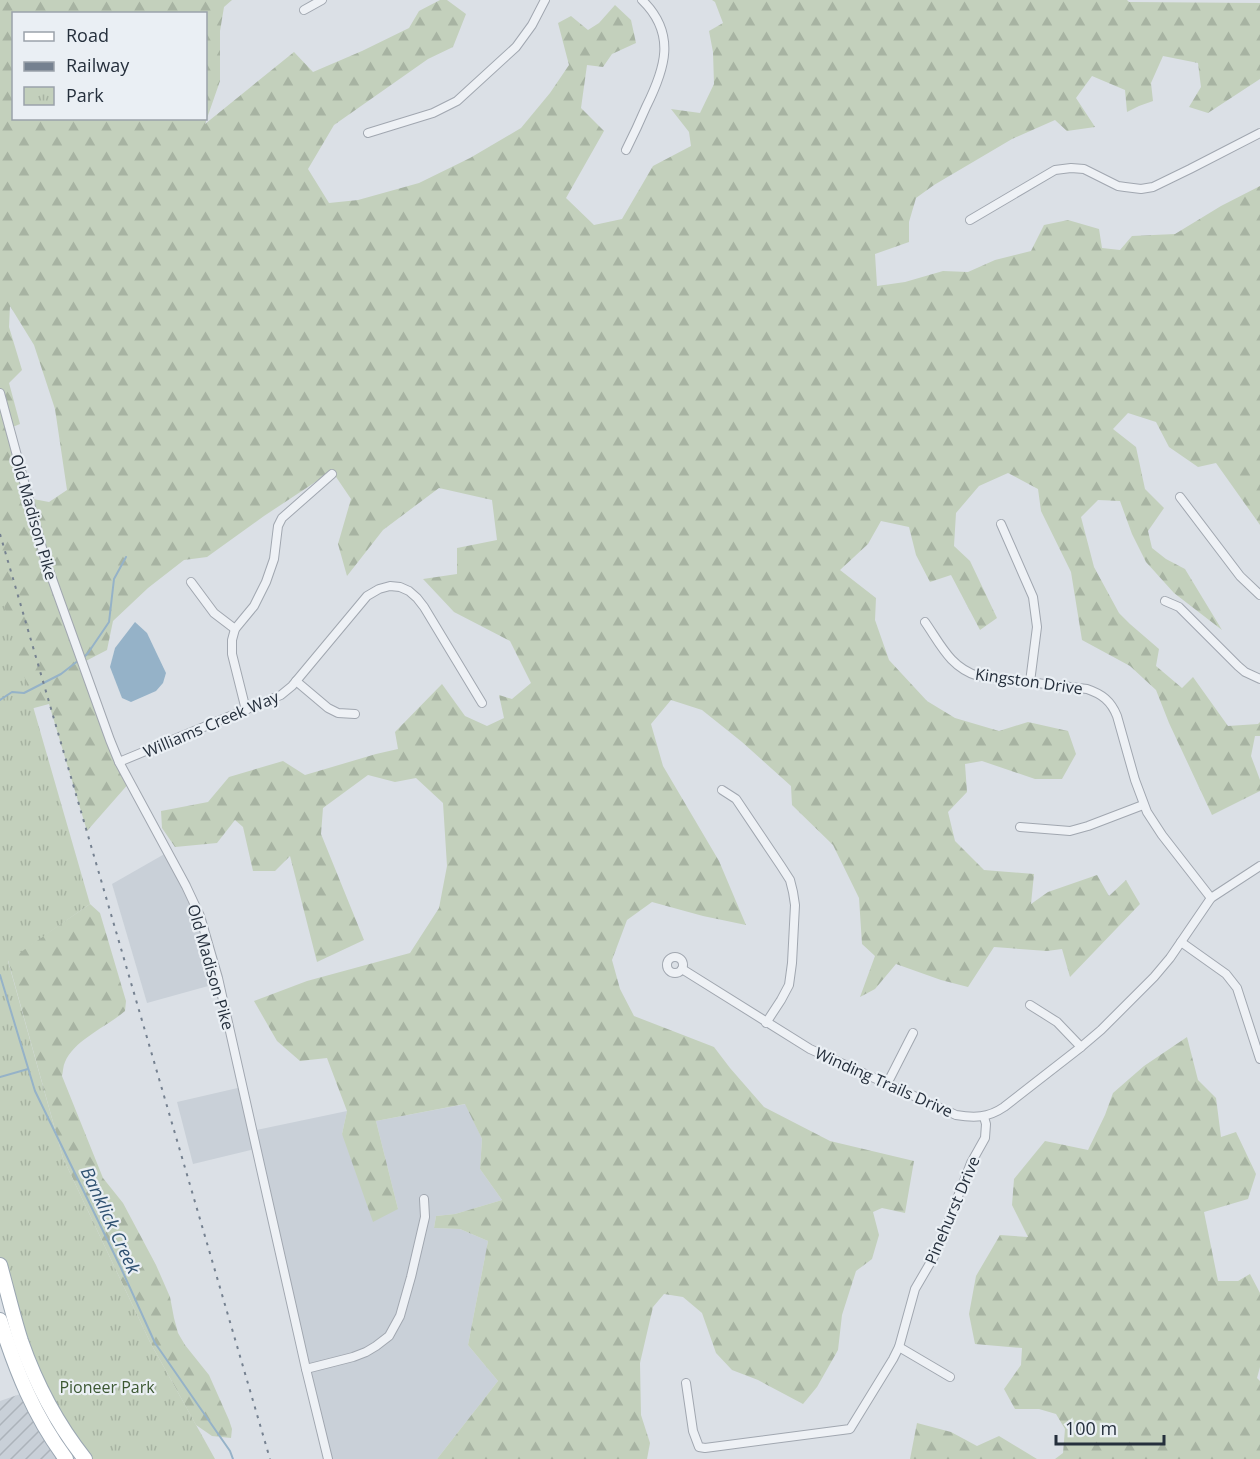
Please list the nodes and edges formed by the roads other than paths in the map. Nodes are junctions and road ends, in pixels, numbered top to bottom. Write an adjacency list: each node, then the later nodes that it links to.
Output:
1 (322, 0): 4 (street)
2 (545, 0): 5 (street)
3 (642, 0): 7 (street)
4 (304, 10)
5 (368, 133)
6 (1260, 133): 8 (street)
7 (626, 150)
8 (970, 220)
9 (0, 393): 24 (street, Old Madison Pike)
10 (332, 474): 17 (street)
11 (1180, 497): 14 (street)
12 (1000, 524): 20 (street)
13 (191, 582): 17 (street)
14 (1260, 596)
15 (1165, 601): 18 (street)
16 (925, 622): 20 (street, Kingston Drive)
17 (236, 629): 22 (street)
18 (1260, 679)
19 (296, 681): 21 (street, Williams Creek Way); 22 (street, Williams Creek Way); 23 (street)
20 (1030, 682): 26 (street, Kingston Drive)
21 (482, 704)
22 (246, 710): 24 (street, Williams Creek Way)
23 (355, 714)
24 (120, 762): 43 (street, Old Madison Pike)
25 (722, 790): 33 (street)
26 (1143, 805): 27 (street); 29 (street, Kingston Drive)
27 (1020, 827)
28 (1260, 867): 29 (street)
29 (1211, 898): 30 (street)
30 (1181, 942): 35 (street); 36 (street)
31 (682, 969): 33 (street, Winding Trails Drive)
32 (1030, 1005): 35 (street)
33 (766, 1023): 37 (street, Winding Trails Drive)
34 (913, 1033): 37 (street)
35 (1081, 1047): 38 (street)
36 (1260, 1059)
37 (887, 1084): 38 (street, Winding Trails Drive)
38 (984, 1117): 42 (street, Pinehurst Drive)
39 (424, 1199): 43 (street)
40 (0, 1265): 47 (main road)
41 (0, 1320): 46 (main road)
42 (899, 1347): 44 (street); 45 (street, Pinehurst Drive)
43 (306, 1369): 48 (street, Old Madison Pike)
44 (950, 1377)
45 (686, 1383)
46 (66, 1459)
47 (85, 1459)
48 (328, 1459)

